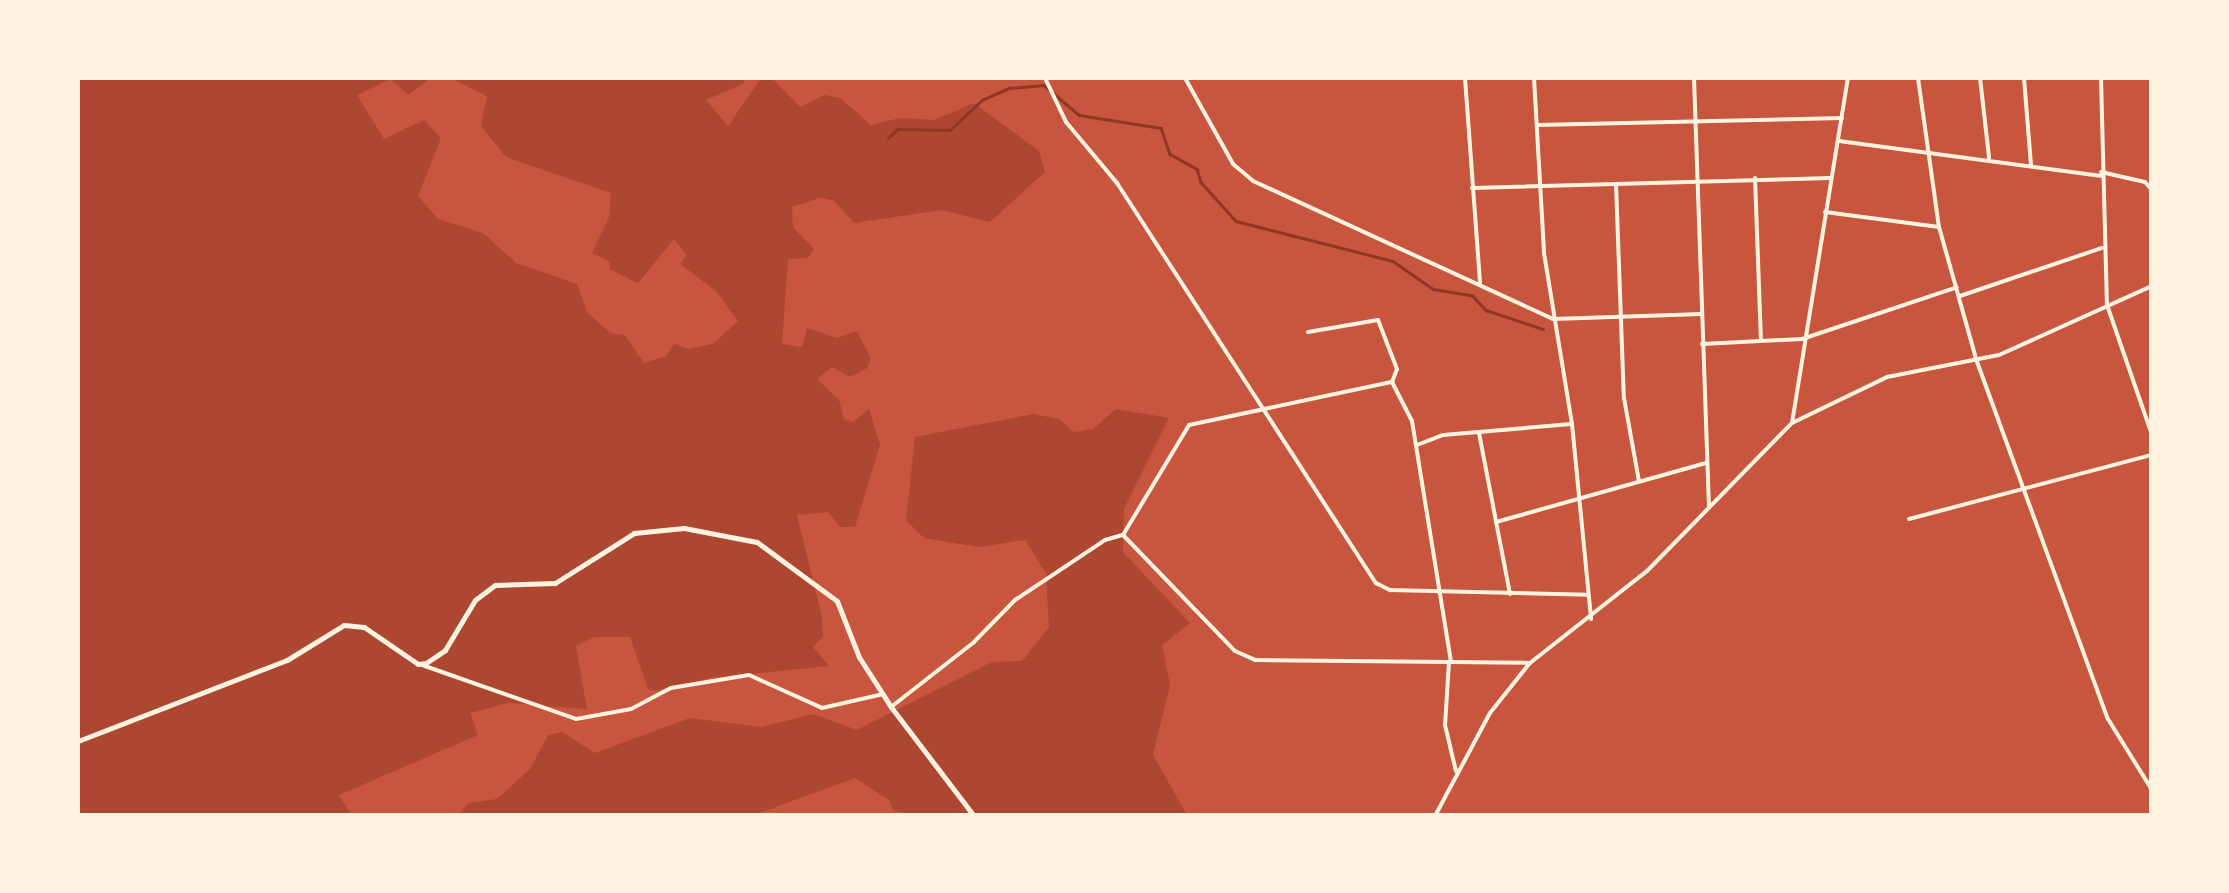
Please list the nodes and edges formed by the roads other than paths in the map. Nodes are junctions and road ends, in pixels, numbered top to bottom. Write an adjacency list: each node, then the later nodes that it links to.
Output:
1 (1046, 78): 43 (street)
2 (1186, 78): 29 (street)
3 (1465, 78): 24 (street)
4 (1534, 78): 13 (street)
5 (1694, 78): 12 (street)
6 (1848, 78): 11 (street)
7 (1918, 78): 15 (street)
8 (1980, 78): 16 (street)
9 (2024, 78): 17 (street)
10 (2101, 78): 18 (street)
11 (1842, 118): 12 (street); 14 (street)
12 (1696, 122): 13 (street); 21 (street)
13 (1538, 125): 23 (street)
14 (1839, 141): 15 (street); 20 (street)
15 (1928, 150): 16 (street); 27 (street)
16 (1989, 159): 17 (street)
17 (2031, 165): 18 (street)
18 (2102, 174): 25 (street); 28 (street)
19 (1755, 178): 20 (street); 21 (street); 39 (street)
20 (1831, 178): 26 (street)
21 (1695, 180): 22 (street); 34 (street)
22 (1616, 184): 23 (street); 36 (street)
23 (1542, 185): 24 (street); 35 (street)
24 (1472, 188): 29 (street)
25 (2152, 190)
26 (1825, 212): 27 (street); 38 (street)
27 (1939, 227): 31 (street)
28 (2102, 248): 32 (street); 33 (street)
29 (1480, 282): 35 (street)
30 (2152, 286): 33 (street)
31 (1957, 287): 32 (street); 38 (street)
32 (1960, 296): 41 (street)
33 (2107, 305): 41 (street); 47 (street)
34 (1702, 314): 36 (street); 40 (street)
35 (1553, 319): 36 (street); 45 (street)
36 (1618, 321): 51 (street)
37 (1308, 332): 42 (street)
38 (1802, 339): 39 (street); 44 (street)
39 (1761, 340): 40 (street)
40 (1702, 344): 50 (street)
41 (1976, 360): 44 (street); 52 (street)
42 (1392, 382): 43 (street); 48 (street)
43 (1259, 410): 57 (street); 58 (street)
44 (1792, 423): 54 (street)
45 (1572, 424): 46 (street); 53 (street)
46 (1479, 433): 48 (street); 56 (street)
47 (2152, 435)
48 (1416, 445): 58 (street)
49 (2152, 455): 52 (street)
50 (1706, 463): 51 (street); 54 (street)
51 (1639, 481): 53 (street)
52 (2024, 484): 55 (street); 69 (street)
53 (1577, 502): 56 (street); 60 (street)
54 (1709, 507): 61 (street)
55 (1909, 520)
56 (1496, 522): 59 (street)
57 (1123, 535): 62 (street); 66 (street)
58 (1439, 592): 59 (street); 62 (street)
59 (1510, 594): 60 (street)
60 (1588, 595): 61 (street)
61 (1592, 619): 64 (street)
62 (1450, 662): 64 (street); 68 (street)
63 (418, 664): 65 (street); 65 (street); 67 (street)
64 (1530, 664): 68 (street)
65 (883, 694): 66 (street)
66 (891, 707): 70 (street)
67 (78, 741)
68 (1456, 771): 71 (street)
69 (2152, 790)
70 (974, 816)
71 (1435, 816)

